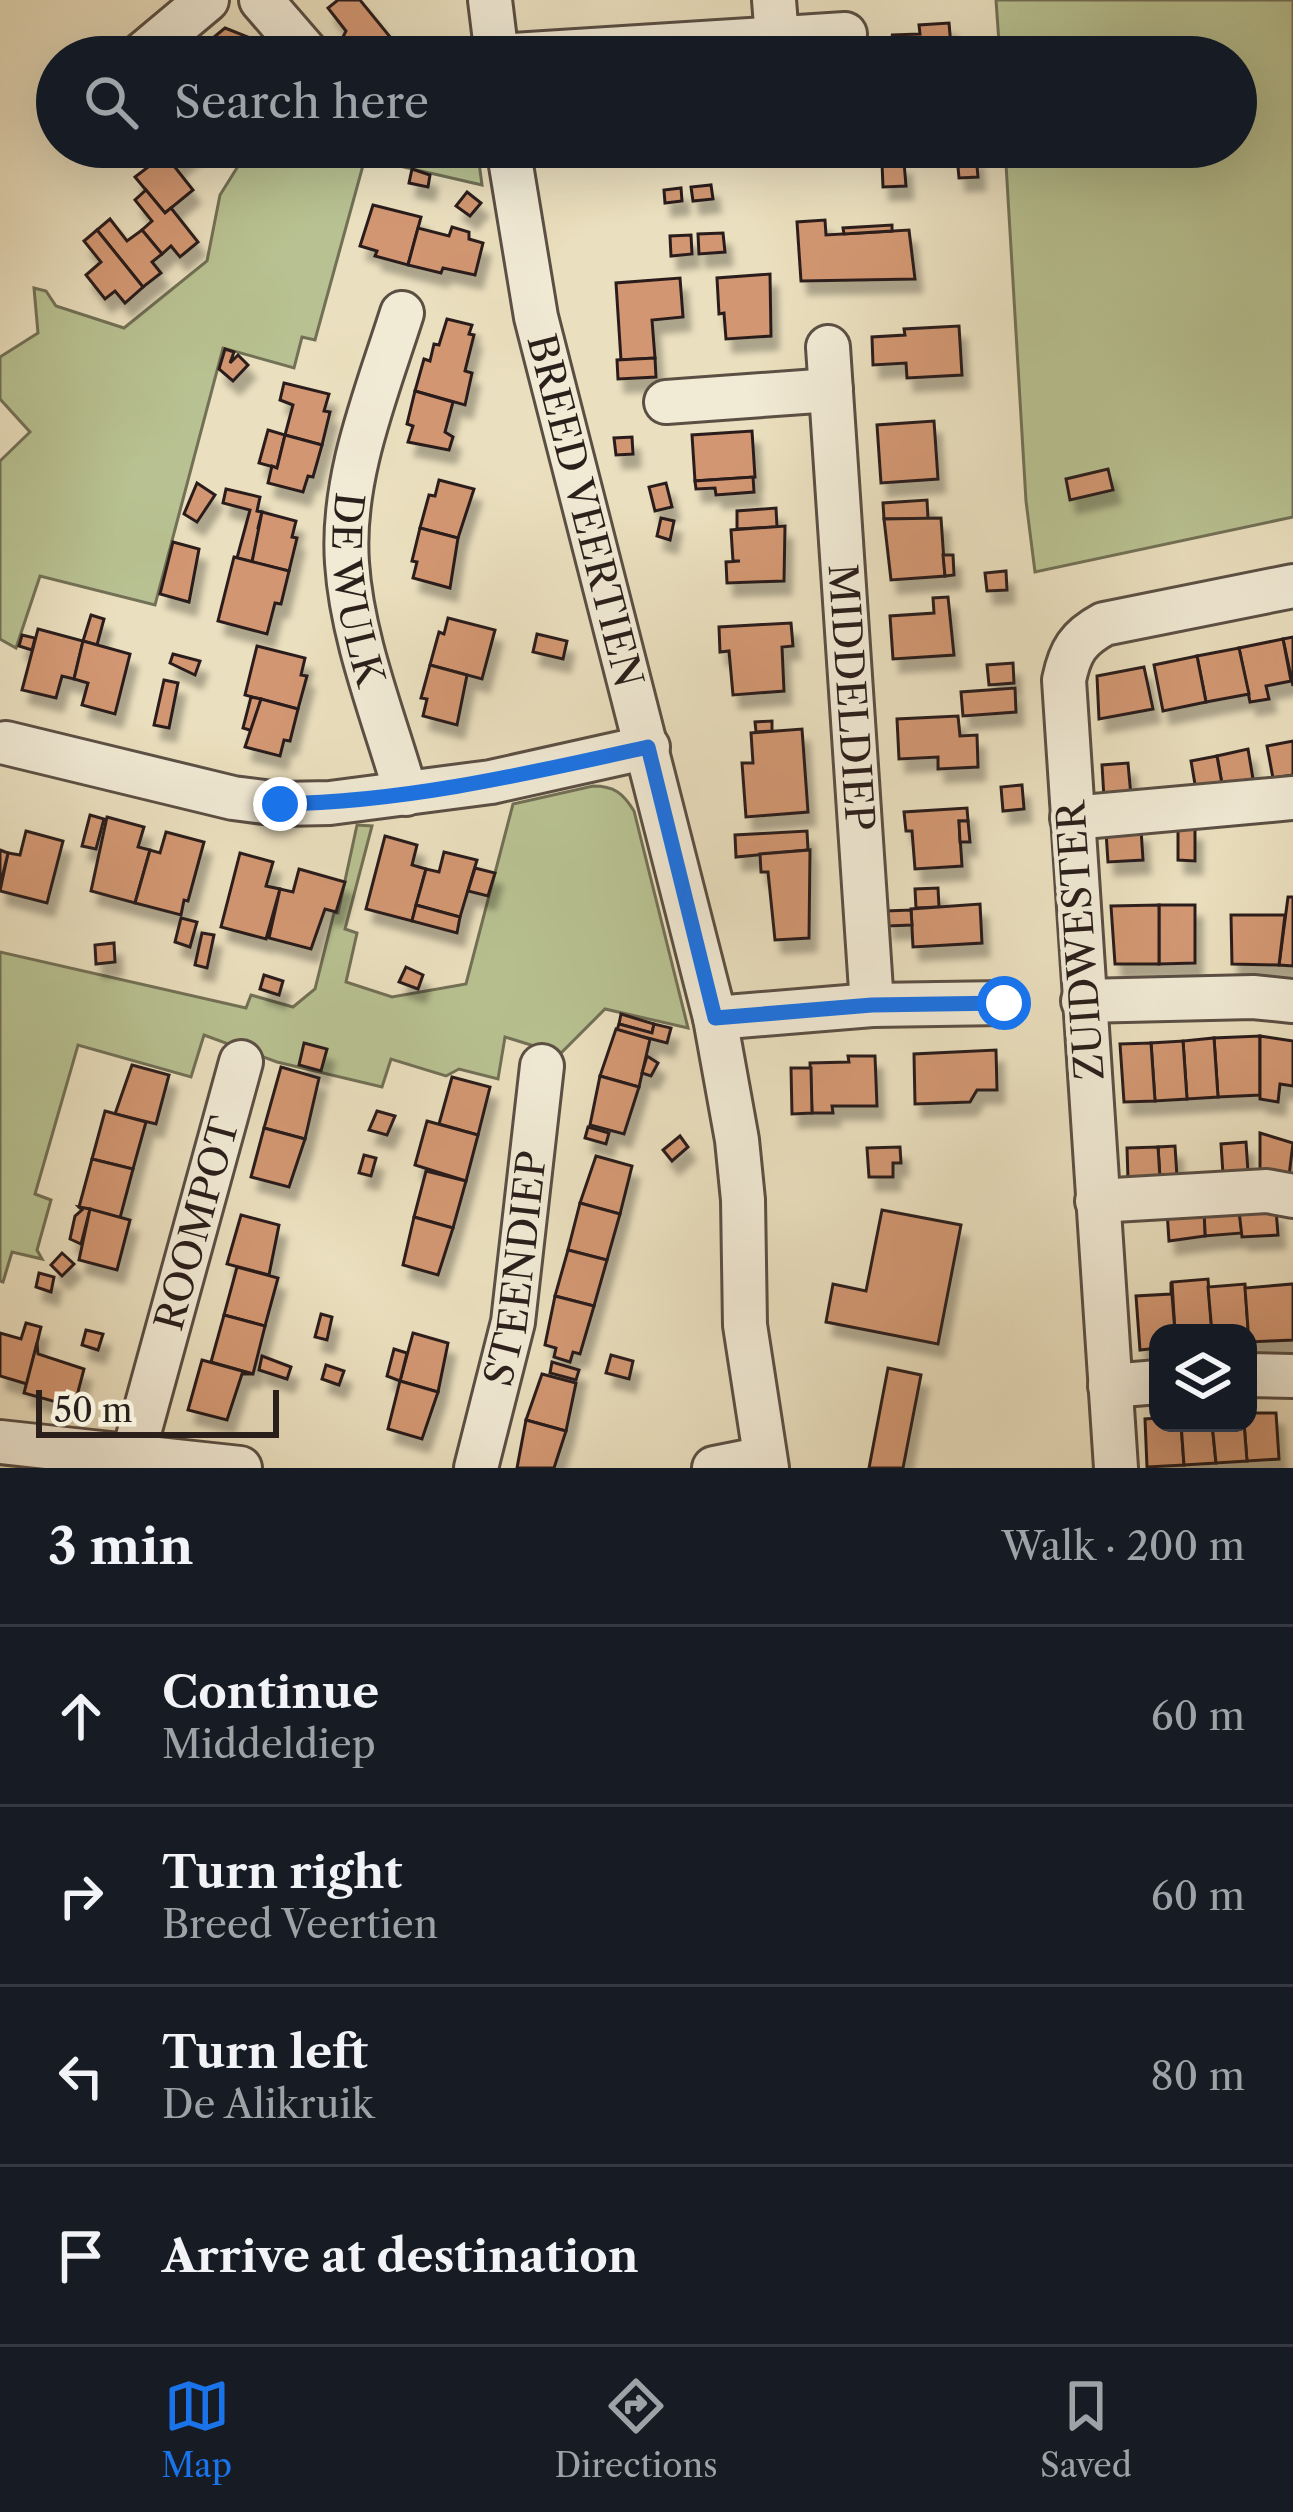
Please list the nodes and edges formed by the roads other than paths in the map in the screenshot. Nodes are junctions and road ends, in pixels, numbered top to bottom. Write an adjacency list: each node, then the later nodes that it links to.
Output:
1 (207, 0): 6 (street)
2 (262, 0): 7 (street)
3 (490, 0): 8 (street)
4 (775, 19): 5 (street); 9 (street)
5 (845, 34)
6 (164, 36)
7 (292, 36)
8 (494, 36)
9 (647, 36)
10 (511, 168): 17 (street, BREED VEERTIEN)
11 (402, 313): 18 (street, DE WULK)
12 (828, 346): 13 (street, MIDDELDIEP)
13 (831, 390): 14 (street); 24 (street, MIDDELDIEP)
14 (666, 402)
15 (1293, 586): 20 (street, ZUIDWESTER)
16 (6, 743): 18 (street)
17 (648, 747): 18 (street); 25 (street, BREED VEERTIEN)
18 (406, 794)
19 (1293, 798): 20 (street)
20 (1072, 818): 22 (street, ZUIDWESTER)
21 (1293, 1000): 22 (street)
22 (1083, 1001): 29 (street, ZUIDWESTER)
23 (1004, 1003): 24 (street)
24 (872, 1005): 25 (street)
25 (715, 1018): 36 (street, BREED VEERTIEN)
26 (241, 1062): 35 (street, ROOMPOT)
27 (542, 1066): 38 (street, STEENDIEP)
28 (1293, 1196): 29 (street)
29 (1097, 1201): 33 (street, ZUIDWESTER)
30 (1257, 1375): 31 (street)
31 (1293, 1376)
32 (1149, 1383): 33 (street)
33 (1110, 1386): 40 (street, ZUIDWESTER)
34 (0, 1442): 35 (street)
35 (133, 1455): 37 (street)
36 (766, 1463): 39 (street, BREED VEERTIEN)
37 (240, 1468)
38 (476, 1468)
39 (713, 1468)
40 (1116, 1468)

